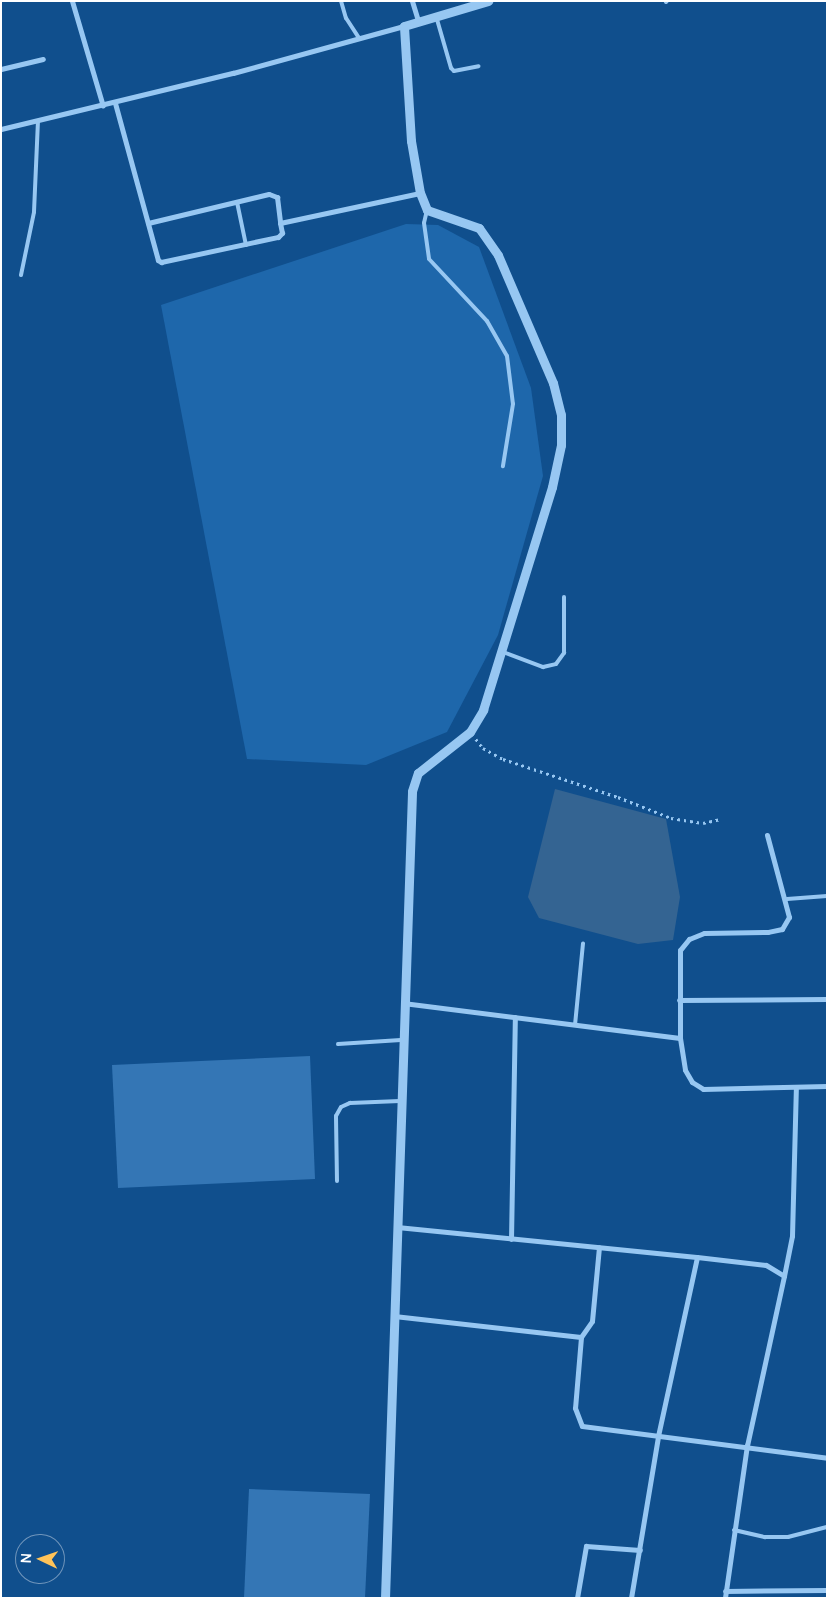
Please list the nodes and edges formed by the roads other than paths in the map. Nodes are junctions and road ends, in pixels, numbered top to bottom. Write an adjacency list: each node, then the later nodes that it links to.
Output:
1 (72, 1): 13 (street)
2 (342, 1): 8 (lane)
3 (412, 1): 6 (street)
4 (488, 1): 5 (street)
5 (436, 16): 6 (street); 10 (lane)
6 (418, 21): 7 (street)
7 (404, 26): 8 (street); 16 (street)
8 (359, 38): 12 (street)
9 (43, 59): 11 (street)
10 (479, 66)
11 (1, 69)
12 (115, 103): 13 (street); 19 (street)
13 (103, 106): 14 (street)
14 (38, 122): 15 (street); 22 (lane)
15 (1, 129)
16 (420, 192): 18 (street); 20 (street)
17 (236, 202): 19 (street); 20 (street); 21 (lane)
18 (427, 210): 23 (lane); 25 (street)
19 (148, 223): 21 (street)
20 (280, 223): 21 (street)
21 (246, 244)
22 (21, 275)
23 (504, 466)
24 (564, 597): 25 (lane)
25 (503, 652): 32 (street)
26 (768, 835): 28 (street)
27 (827, 896): 28 (lane)
28 (787, 899): 31 (street)
29 (583, 943): 34 (lane)
30 (827, 999): 31 (street)
31 (679, 1000): 35 (street)
32 (402, 1003): 33 (street); 36 (street)
33 (515, 1017): 34 (street); 43 (street)
34 (575, 1025): 35 (street)
35 (680, 1038): 38 (street)
36 (401, 1040): 37 (lane); 40 (street)
37 (338, 1044)
38 (796, 1086): 39 (street); 46 (street)
39 (827, 1086)
40 (400, 1102): 41 (lane); 42 (street)
41 (337, 1180)
42 (397, 1227): 43 (street); 47 (street)
43 (511, 1239): 44 (street)
44 (599, 1248): 45 (street); 48 (street)
45 (696, 1257): 46 (street); 49 (street)
46 (784, 1276): 50 (street)
47 (394, 1316): 48 (street); 57 (street)
48 (581, 1337): 49 (street)
49 (658, 1436): 50 (street); 54 (street)
50 (747, 1446): 51 (street); 53 (street)
51 (827, 1458)
52 (827, 1526): 53 (lane)
53 (734, 1530): 56 (street)
54 (640, 1550): 58 (street); 59 (street)
55 (827, 1590): 56 (street)
56 (725, 1591): 60 (street)
57 (385, 1598)
58 (577, 1598)
59 (631, 1598)
60 (725, 1598)

